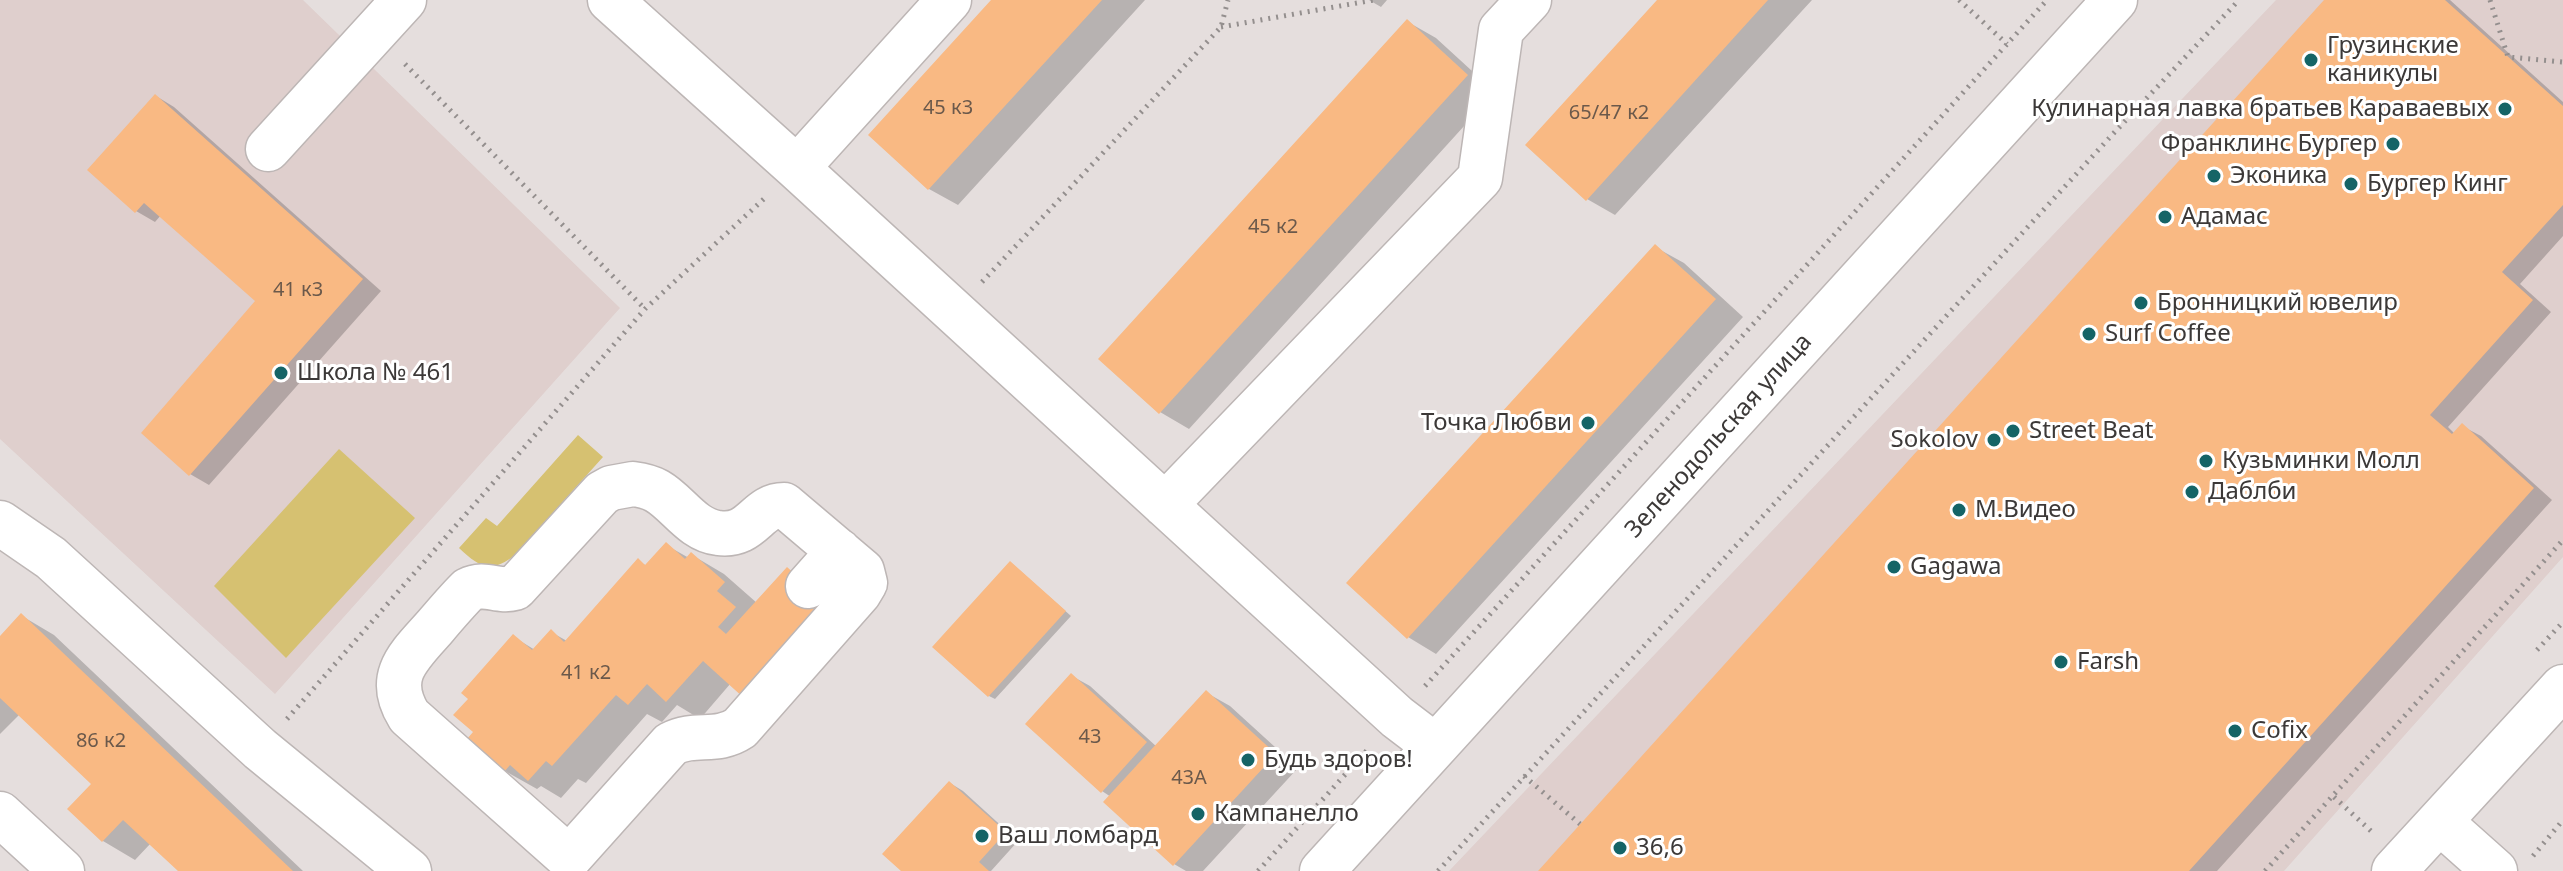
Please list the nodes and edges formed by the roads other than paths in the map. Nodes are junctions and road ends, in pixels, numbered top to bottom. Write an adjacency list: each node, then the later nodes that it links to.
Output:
1 (404, 0): 6 (street)
2 (610, 0): 7 (street)
3 (949, 0): 7 (street)
4 (1529, 0): 8 (street)
5 (2115, 0): 13 (street, Зеленодольская улица)
6 (268, 149)
7 (797, 168): 8 (street)
8 (1165, 505): 13 (street)
9 (0, 523): 19 (street)
10 (839, 551): 11 (street); 16 (street); 16 (street)
11 (808, 586)
12 (2563, 687): 15 (street)
13 (1435, 746): 20 (street, Зеленодольская улица)
14 (0, 814): 18 (street)
15 (2440, 822): 17 (street); 21 (street)
16 (563, 864)
17 (2512, 866)
18 (62, 871)
19 (409, 871)
20 (1322, 871)
21 (2394, 871)

